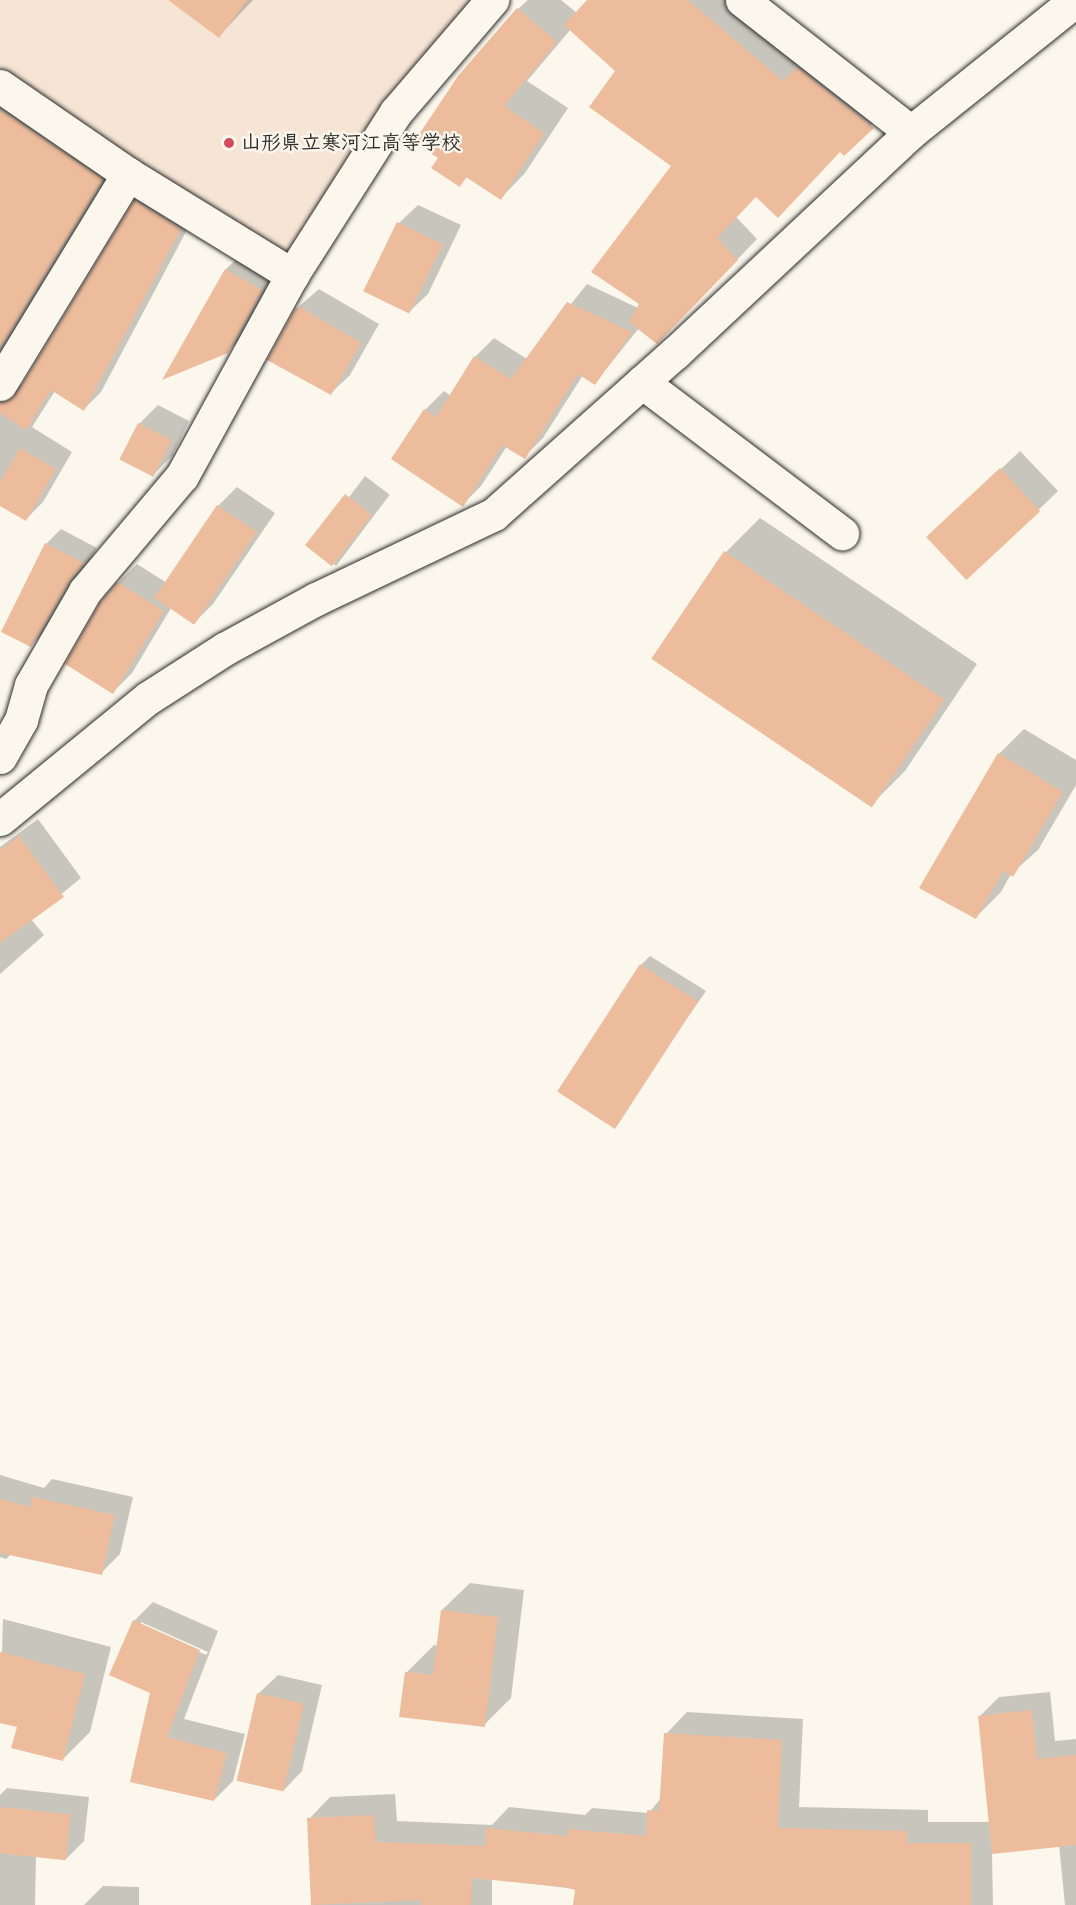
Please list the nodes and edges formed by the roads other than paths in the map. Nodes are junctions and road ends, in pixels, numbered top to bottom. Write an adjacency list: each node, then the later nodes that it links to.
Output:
1 (492, 0): 7 (lane)
2 (742, 0): 5 (lane)
3 (1076, 0): 5 (lane)
4 (0, 86): 6 (lane)
5 (911, 132): 8 (lane)
6 (128, 174): 7 (lane); 9 (lane)
7 (292, 275): 11 (lane)
8 (642, 382): 10 (lane); 12 (lane)
9 (0, 384)
10 (842, 533)
11 (0, 757)
12 (0, 819)

